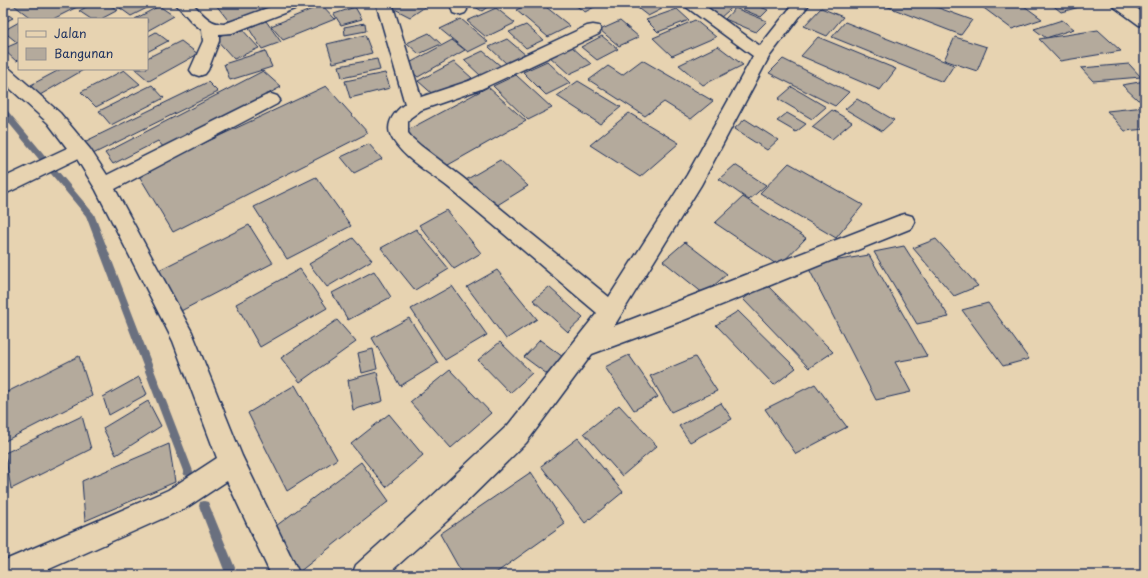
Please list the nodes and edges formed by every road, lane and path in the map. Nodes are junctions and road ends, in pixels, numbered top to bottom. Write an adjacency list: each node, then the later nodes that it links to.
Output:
1 (183, 3): 8 (street)
2 (296, 3): 8 (street)
3 (384, 3): 14 (street)
4 (691, 3): 10 (street)
5 (802, 3): 10 (street)
6 (1119, 3): 7 (street)
7 (1145, 21)
8 (210, 28): 11 (street)
9 (593, 30): 14 (street)
10 (762, 55): 19 (street)
11 (199, 70)
12 (3, 72): 15 (street)
13 (271, 100): 16 (street)
14 (415, 106): 19 (street)
15 (79, 150): 16 (street); 17 (street)
16 (104, 186): 21 (street)
17 (3, 187)
18 (905, 222): 20 (street)
19 (611, 312): 20 (street)
20 (584, 346): 24 (street)
21 (232, 463): 22 (street); 23 (street)
22 (3, 575)
23 (286, 575)
24 (366, 575)

